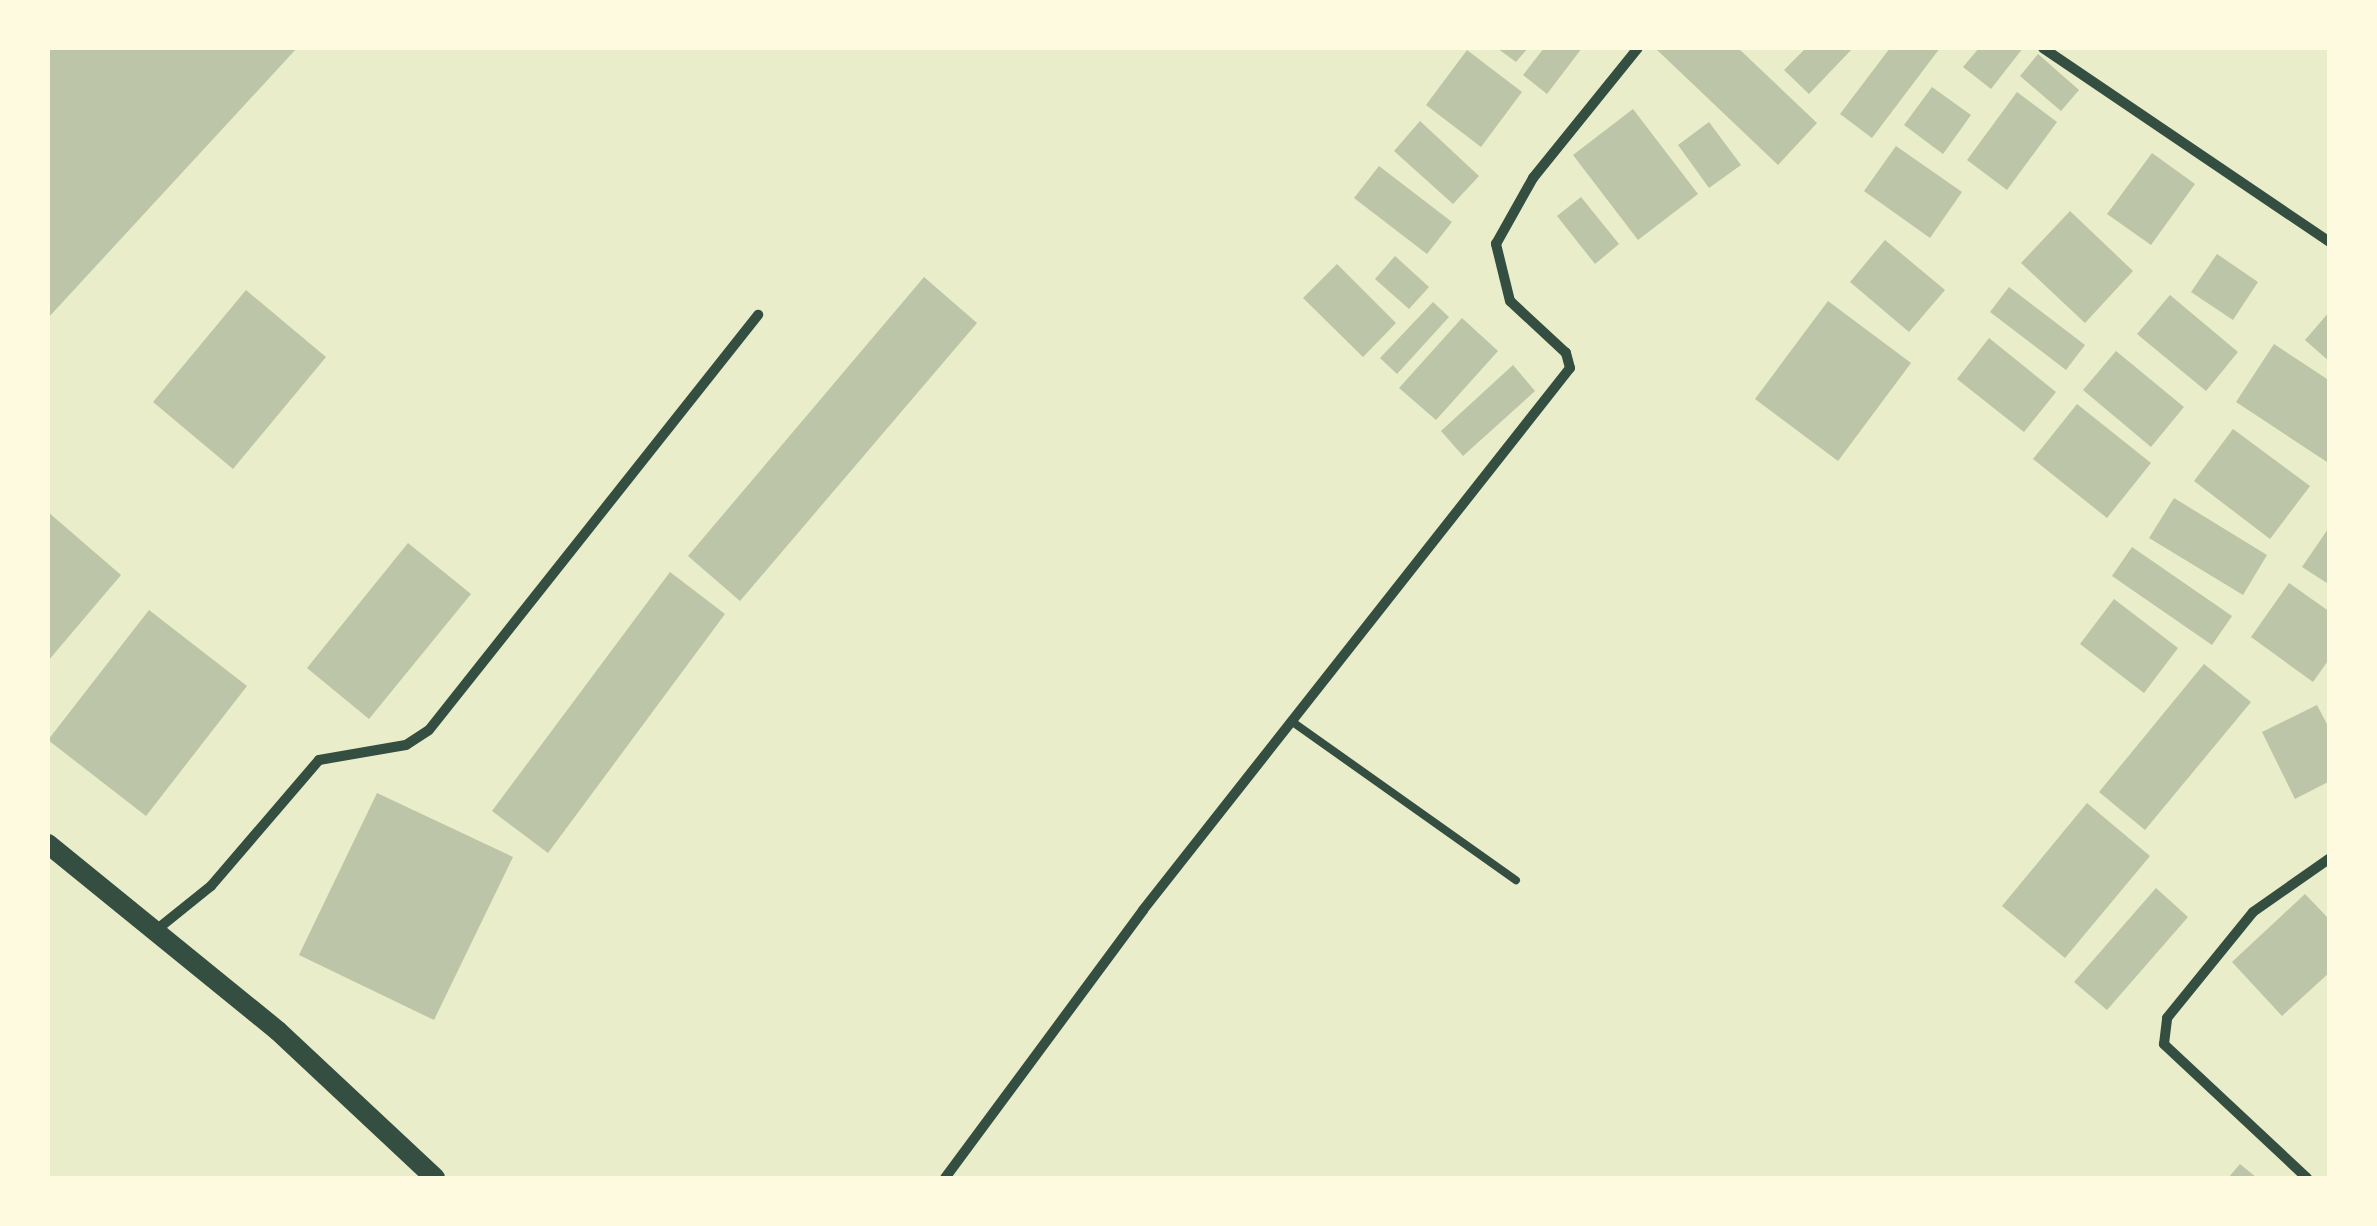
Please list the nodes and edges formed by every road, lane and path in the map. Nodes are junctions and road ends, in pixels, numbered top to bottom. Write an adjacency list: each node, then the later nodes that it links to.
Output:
1 (1638, 48): 5 (street)
2 (2042, 48): 3 (street)
3 (2330, 242)
4 (758, 316): 9 (street)
5 (1294, 724): 8 (lane); 11 (street)
6 (48, 844): 9 (main road)
7 (2330, 858): 12 (street)
8 (1516, 880)
9 (154, 931): 10 (main road)
10 (435, 1178)
11 (945, 1178)
12 (2307, 1178)

